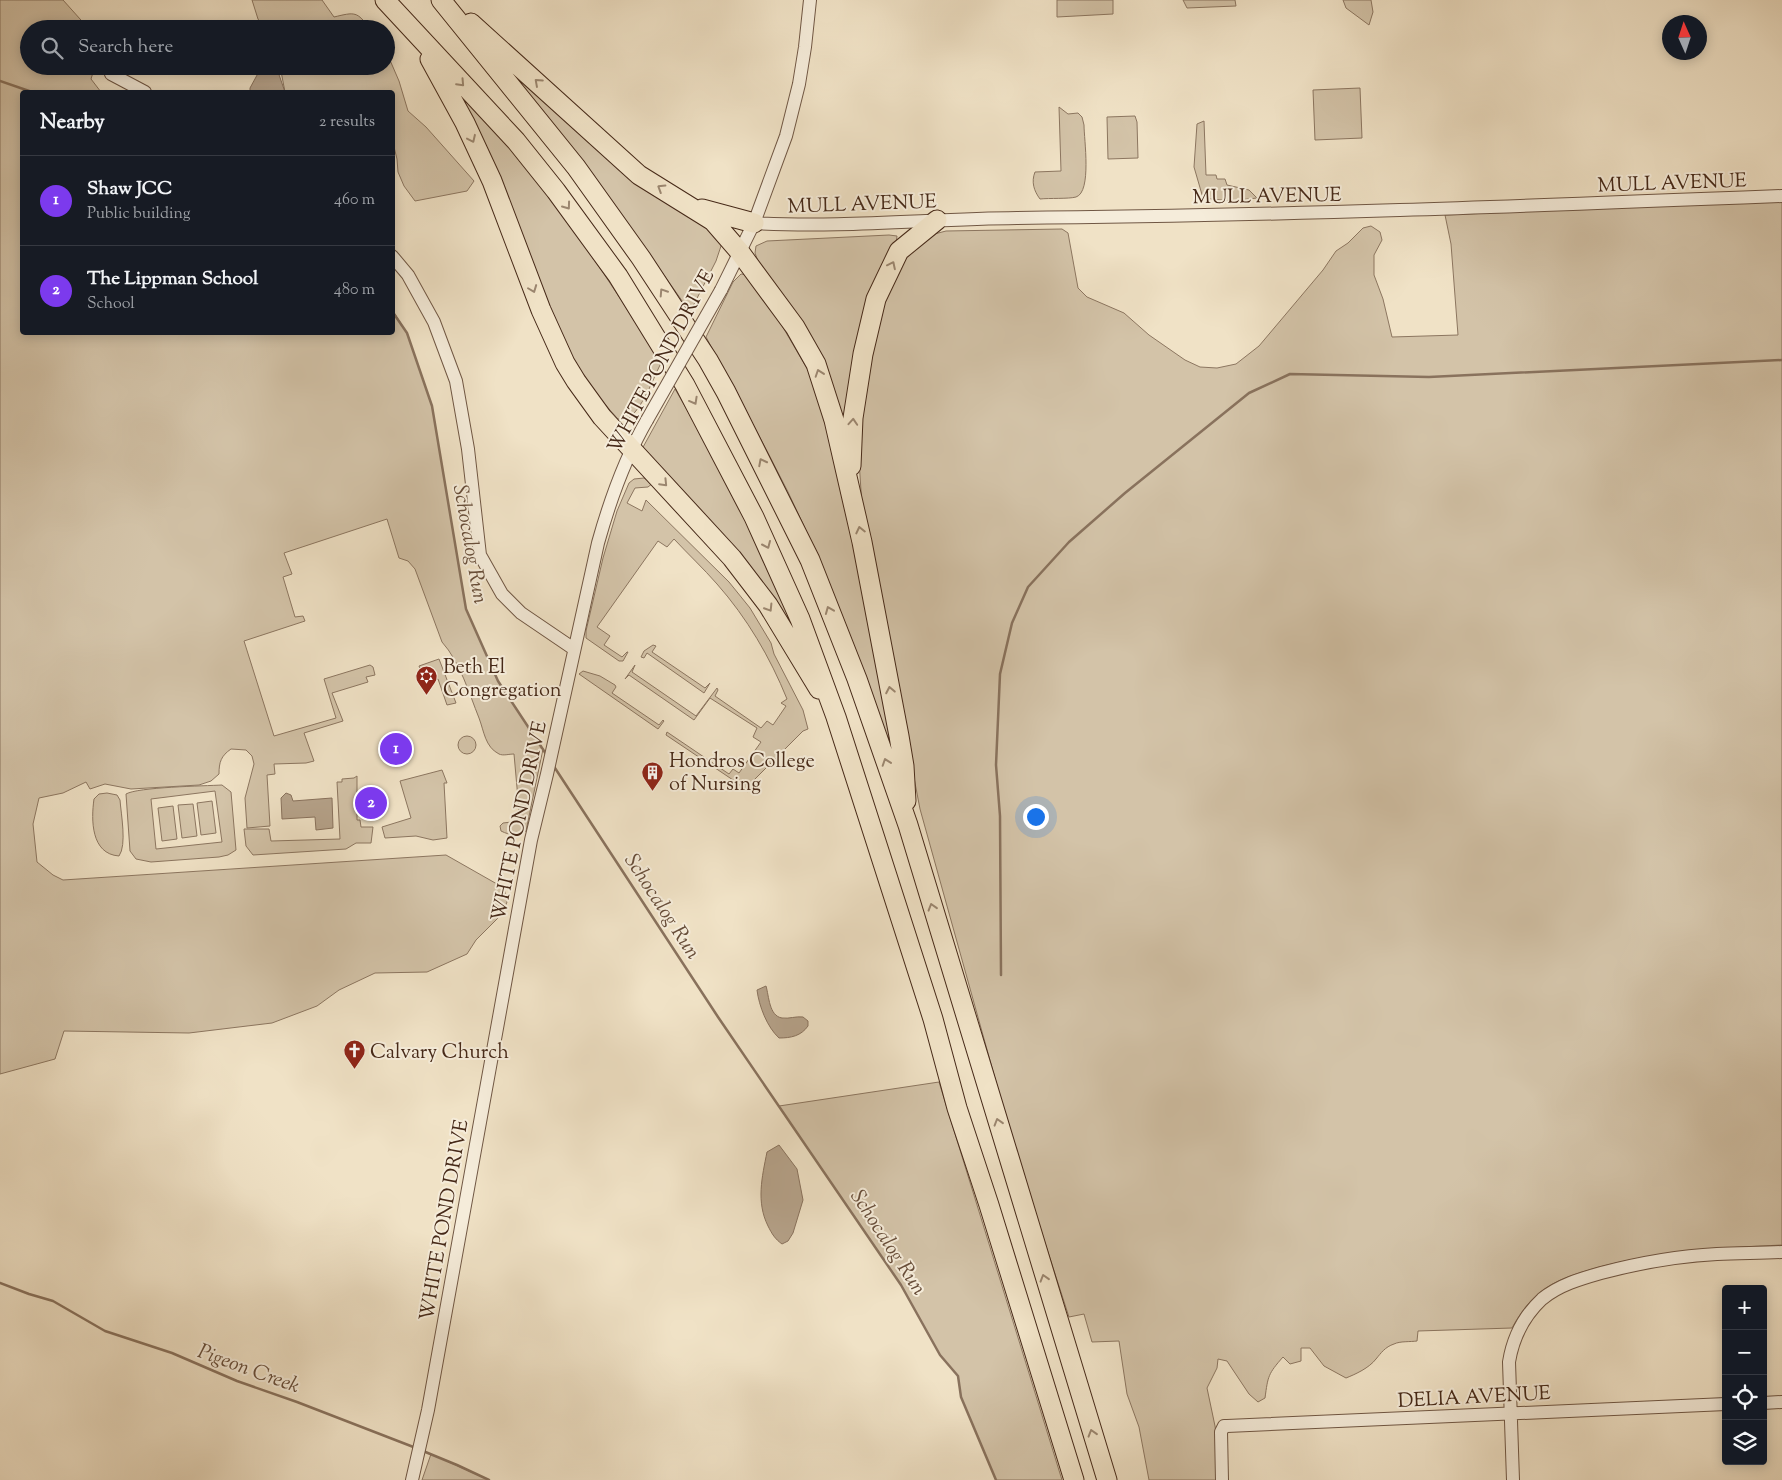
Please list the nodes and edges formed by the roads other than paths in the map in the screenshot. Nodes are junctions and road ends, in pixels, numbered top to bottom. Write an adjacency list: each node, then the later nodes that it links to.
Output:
1 (385, 0): 4 (highway)
2 (442, 0): 8 (highway, one-way to 2); 17 (highway, one-way to 2)
3 (810, 0): 10 (street, WHITE POND DRIVE)
4 (416, 34): 13 (highway, one-way to 13); 16 (highway, one-way to 16)
5 (113, 75): 6 (street)
6 (141, 90)
7 (1782, 196): 9 (street, MULL AVENUE)
8 (687, 204): 10 (highway); 11 (highway)
9 (937, 220): 10 (street, MULL AVENUE); 14 (highway, one-way to 9)
10 (754, 223): 11 (street, WHITE POND DRIVE)
11 (739, 251): 13 (street, WHITE POND DRIVE, bridge); 14 (highway, one-way to 11)
12 (395, 260): 15 (street)
13 (631, 448): 15 (street, WHITE POND DRIVE); 16 (highway, one-way to 16)
14 (850, 488): 17 (highway, one-way to 14)
15 (574, 649): 23 (street, WHITE POND DRIVE)
16 (836, 717): 24 (highway)
17 (908, 825): 25 (highway, one-way to 17)
18 (1782, 1252): 22 (street)
19 (1782, 1402): 20 (street)
20 (1767, 1403)
21 (1722, 1404): 22 (street, DELIA AVENUE)
22 (1510, 1413): 26 (street, DELIA AVENUE); 27 (street)
23 (412, 1480)
24 (1074, 1480)
25 (1107, 1480)
26 (1222, 1480)
27 (1513, 1480)

